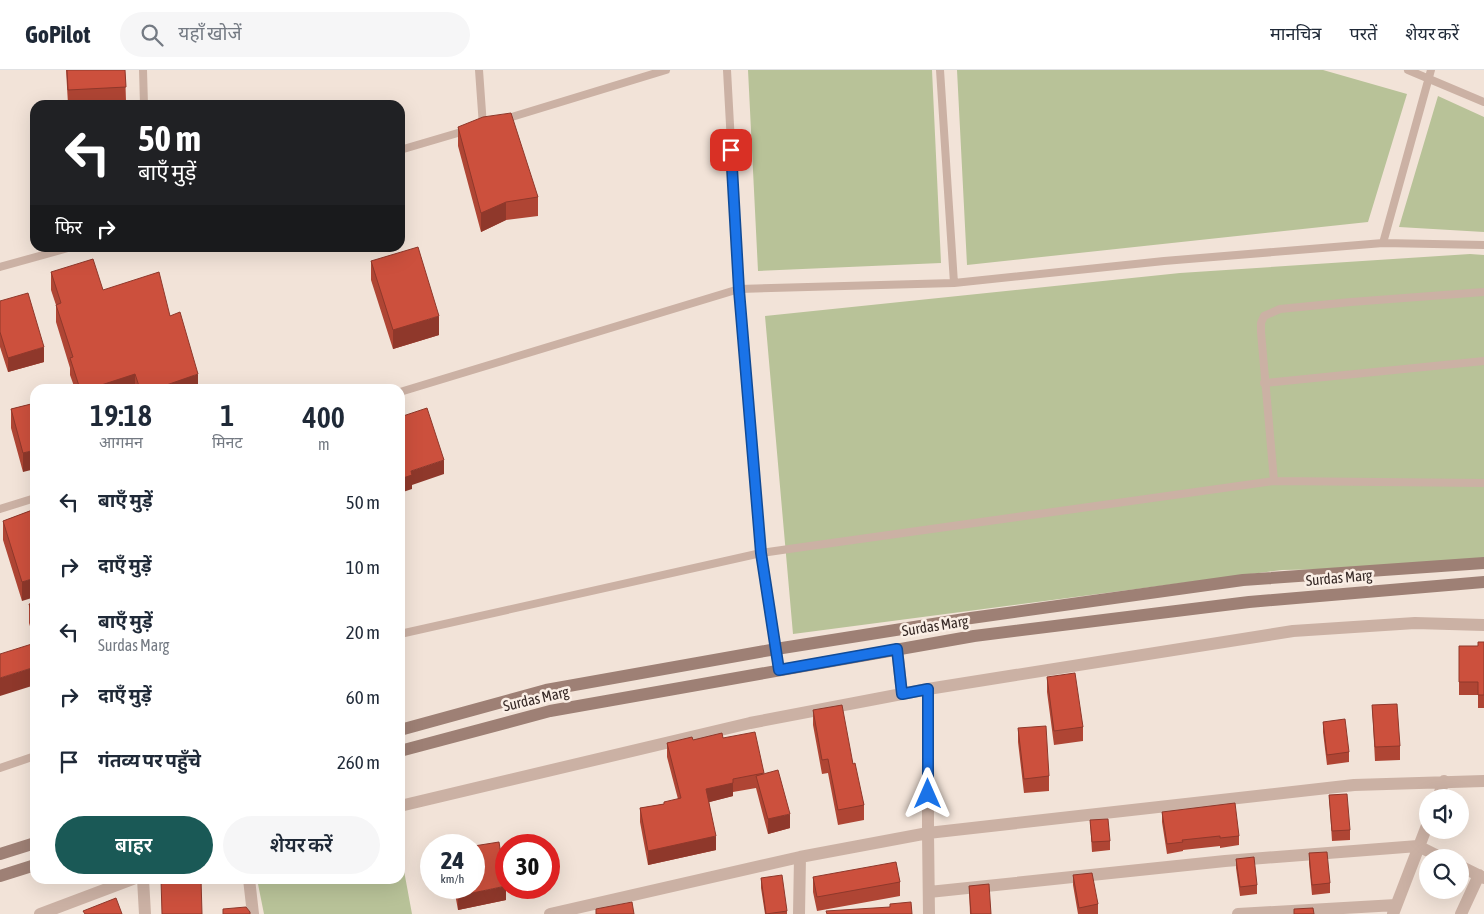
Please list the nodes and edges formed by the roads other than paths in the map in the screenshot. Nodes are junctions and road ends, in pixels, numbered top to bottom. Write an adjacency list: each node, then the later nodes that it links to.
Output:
1 (142, 70): 8 (lane)
2 (479, 70): 10 (lane)
3 (666, 70): 10 (lane)
4 (727, 70): 17 (lane)
5 (940, 70): 16 (lane)
6 (1408, 70): 7 (lane)
7 (1430, 74): 9 (lane); 12 (lane)
8 (144, 100)
9 (1484, 102)
10 (483, 126): 11 (lane)
11 (405, 149)
12 (1383, 243): 13 (lane); 16 (lane)
13 (1484, 245)
14 (54, 252): 15 (lane)
15 (0, 267)
16 (954, 283): 17 (lane)
17 (739, 290): 21 (lane); 26 (lane)
18 (1484, 292): 20 (lane)
19 (1484, 361): 20 (lane)
20 (1264, 383): 22 (lane)
21 (405, 390)
22 (1274, 481): 23 (lane); 26 (lane)
23 (1484, 483)
24 (30, 500): 25 (lane)
25 (0, 509)
26 (761, 553): 30 (lane); 31 (lane)
27 (1484, 563): 31 (main road, Surdas Marg)
28 (1484, 582): 32 (main road, Surdas Marg)
29 (1484, 625): 34 (street)
30 (405, 633)
31 (776, 649): 33 (main road); 36 (main road, Surdas Marg)
32 (897, 649): 33 (main road, Surdas Marg); 35 (street)
33 (779, 670): 37 (main road, Surdas Marg)
34 (928, 689): 35 (street); 44 (street)
35 (902, 694): 43 (street)
36 (405, 729)
37 (405, 750)
38 (30, 758): 39 (lane)
39 (0, 768)
40 (1444, 781): 41 (street); 42 (street); 44 (street)
41 (1484, 781)
42 (1441, 789)
43 (405, 805)
44 (928, 832): 50 (street); 58 (street)
45 (1421, 839): 47 (street)
46 (30, 845): 49 (main road)
47 (1418, 846): 48 (street); 58 (street); 59 (street)
48 (1424, 849)
49 (0, 854)
50 (800, 857): 63 (street); 64 (street)
51 (30, 867): 53 (main road)
52 (1469, 870): 54 (street)
53 (0, 876)
54 (1482, 876): 67 (street)
55 (120, 884): 60 (street)
56 (143, 884): 61 (street)
57 (250, 884): 62 (street)
58 (929, 892): 65 (street)
59 (1394, 909): 66 (street)
60 (40, 914)
61 (145, 914)
62 (253, 914)
63 (550, 914)
64 (799, 914)
65 (929, 914)
66 (1238, 914)
67 (1461, 914)

